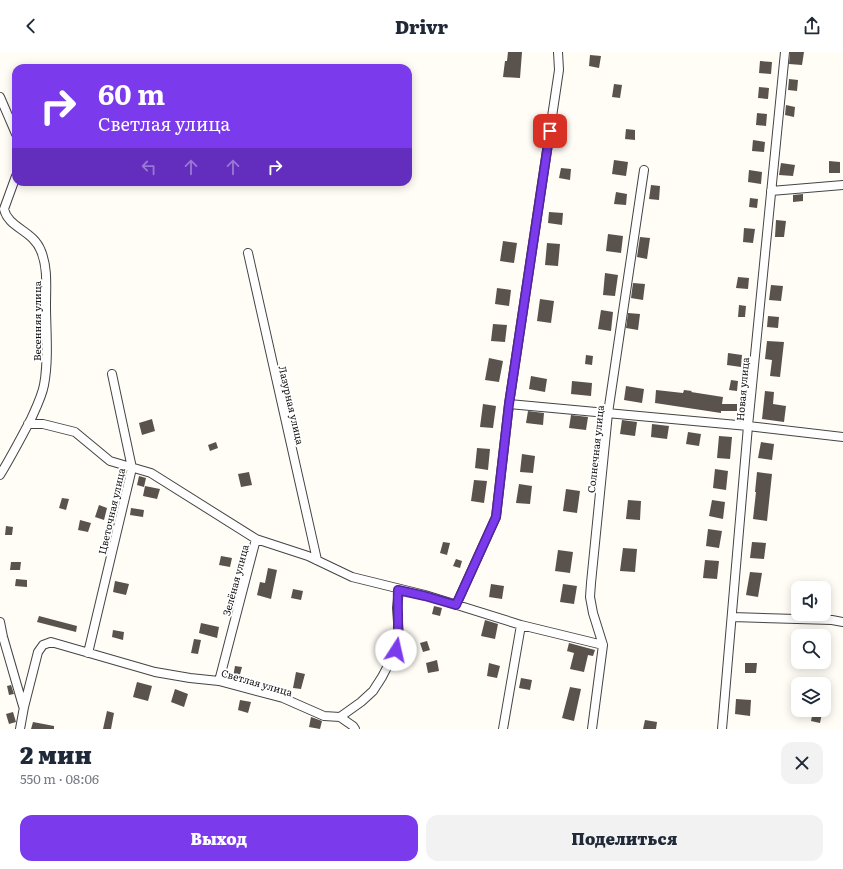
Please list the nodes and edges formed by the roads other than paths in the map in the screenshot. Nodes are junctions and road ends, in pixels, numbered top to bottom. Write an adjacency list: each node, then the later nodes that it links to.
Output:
1 (558, 52): 11 (street)
2 (786, 52): 8 (street, Новая улица)
3 (0, 98): 4 (street)
4 (12, 125)
5 (644, 170): 12 (street, Солнечная улица)
6 (843, 185): 8 (street)
7 (12, 186): 13 (street, Весенняя улица)
8 (771, 191): 14 (street, Новая улица)
9 (248, 254): 19 (street, Лазурная улица)
10 (112, 374): 16 (street, Цветочная улица)
11 (509, 404): 12 (street); 21 (street)
12 (608, 413): 14 (street); 26 (street, Солнечная улица)
13 (28, 424): 16 (street); 17 (street, Весенняя улица)
14 (748, 426): 15 (street); 22 (street, Новая улица)
15 (843, 437)
16 (132, 468): 18 (street); 27 (street, Цветочная улица)
17 (0, 475)
18 (256, 538): 19 (street, Зелёная улица); 28 (street, Зелёная улица)
19 (317, 560): 20 (street, Зелёная улица)
20 (398, 590): 21 (street); 30 (street)
21 (456, 605): 25 (street)
22 (732, 617): 24 (street); 35 (street, Новая улица)
23 (0, 622): 29 (street)
24 (843, 622)
25 (522, 625): 26 (street); 33 (street)
26 (603, 645): 34 (street, Солнечная улица)
27 (88, 652): 28 (street, Светлая улица); 29 (street, Светлая улица)
28 (219, 681): 30 (street, Светлая улица)
29 (24, 707): 31 (street)
30 (340, 717): 32 (street)
31 (20, 729)
32 (355, 729)
33 (503, 729)
34 (592, 729)
35 (722, 729)

